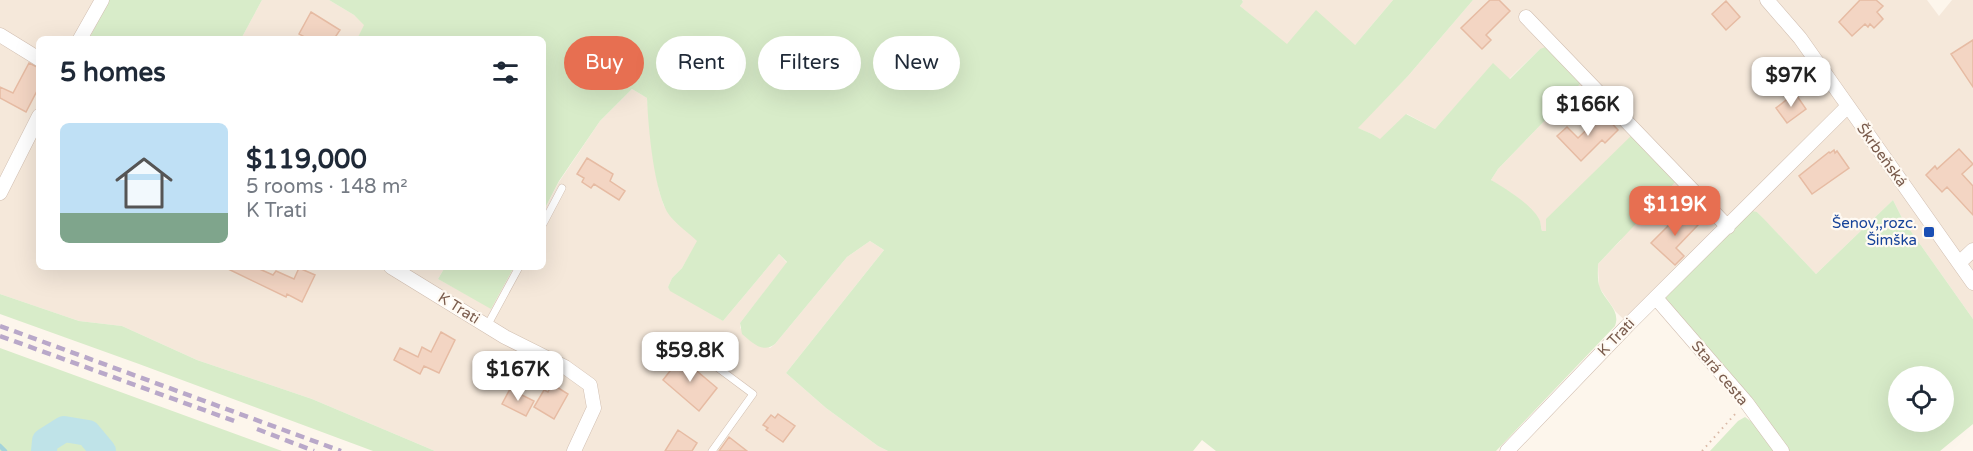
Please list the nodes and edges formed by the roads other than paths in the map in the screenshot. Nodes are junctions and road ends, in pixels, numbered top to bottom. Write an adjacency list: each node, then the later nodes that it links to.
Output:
1 (102, 0): 5 (street)
2 (1767, 0): 7 (street, Škrbeňská)
3 (1526, 17): 12 (street)
4 (0, 35): 6 (street)
5 (82, 36)
6 (36, 57)
7 (1847, 107): 12 (street, K Trati); 14 (street, Škrbeňská)
8 (36, 122): 10 (street)
9 (562, 188): 11 (lane)
10 (0, 193)
11 (546, 218)
12 (1728, 226): 18 (street, K Trati)
13 (1973, 250): 14 (street)
14 (1959, 263): 17 (street, Škrbeňská)
15 (397, 270): 19 (street, K Trati)
16 (517, 270): 19 (lane)
17 (1973, 283)
18 (1656, 298): 23 (street, K Trati); 24 (street, Stará cesta)
19 (487, 326): 21 (street, K Trati)
20 (710, 362): 22 (lane)
21 (574, 451)
22 (712, 451)
23 (1507, 451)
24 (1782, 451)

